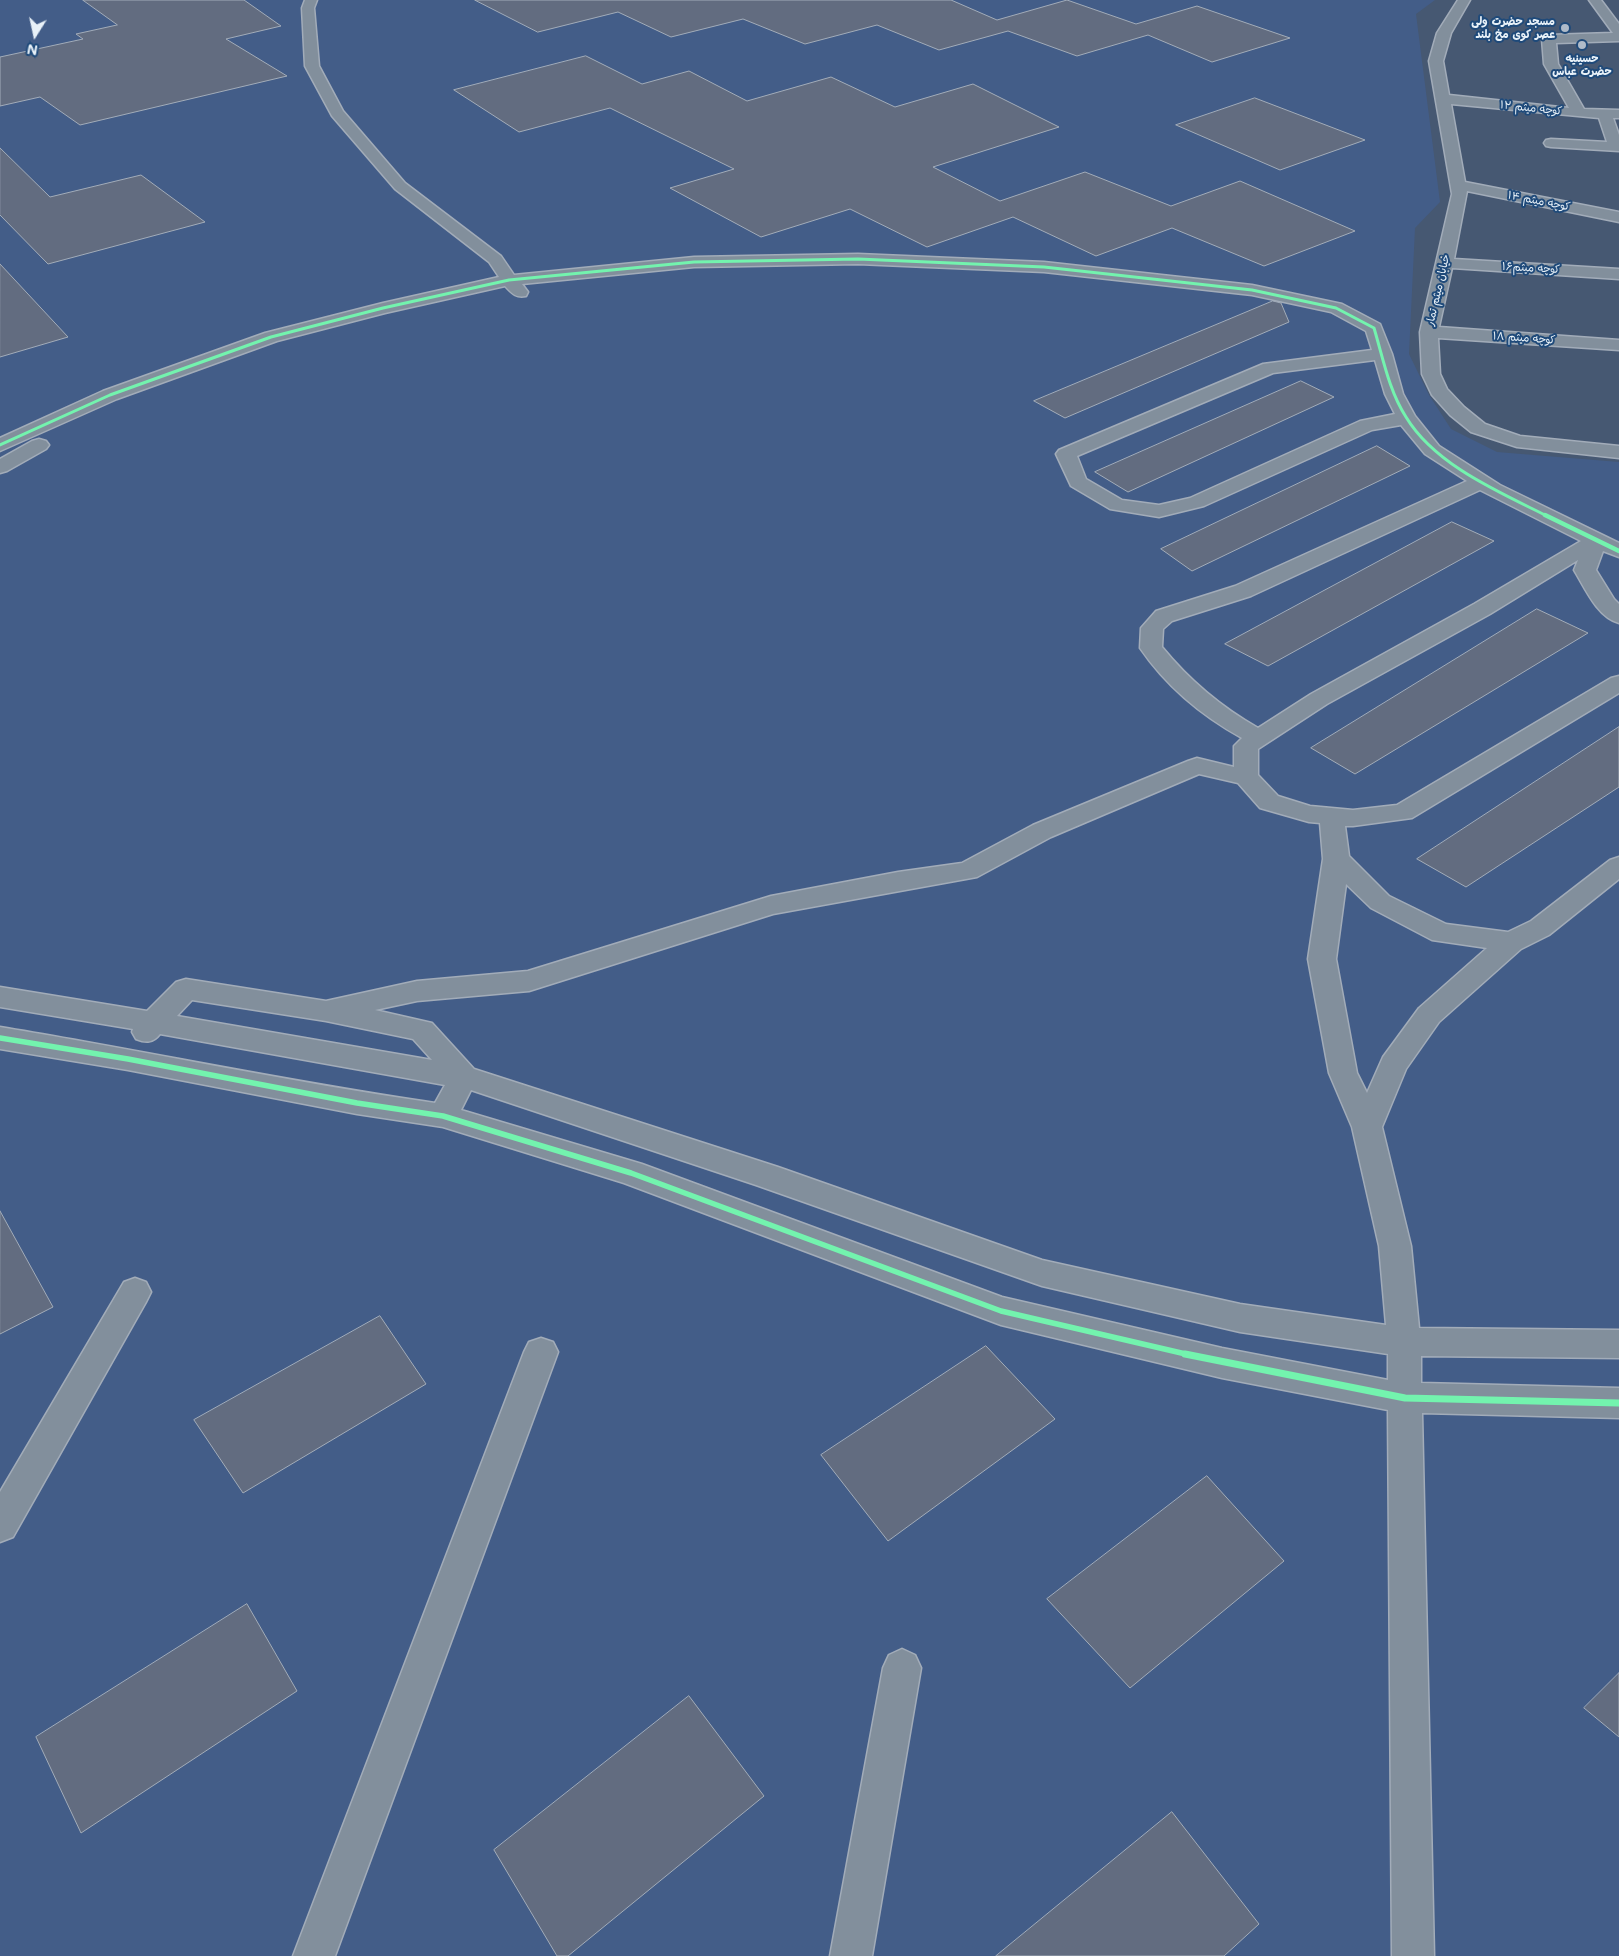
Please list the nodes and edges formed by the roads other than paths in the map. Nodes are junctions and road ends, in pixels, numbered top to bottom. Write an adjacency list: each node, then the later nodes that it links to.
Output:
1 (311, 0): 13 (street)
2 (1464, 0): 5 (street, خیابان میثم تمار)
3 (1595, 0): 4 (street)
4 (1619, 35): 6 (street)
5 (1443, 99): 6 (street, کوچه میثم ۱۲); 9 (street, خیابان میثم تمار)
6 (1579, 113): 7 (street, کوچه میثم ۱۲)
7 (1612, 114): 8 (street)
8 (1551, 142)
9 (1458, 185): 10 (street, کوچه میثم ۱۴); 11 (street, خیابان میثم تمار)
10 (1619, 217)
11 (1444, 263): 12 (street, کوچه میثم۱۶); 18 (street, خیابان میثم تمار)
12 (1619, 274)
13 (509, 280): 15 (street); 16 (street); 24 (street)
14 (552, 293): 16 (street)
15 (505, 300)
16 (1336, 308): 20 (street)
17 (426, 316): 21 (street)
18 (1429, 332): 19 (street, کوچه میثم ۱۸); 26 (street, خیابان میثم تمار)
19 (1619, 345)
20 (1383, 354): 22 (street); 22 (street)
21 (147, 399)
22 (1406, 418): 28 (street)
23 (57, 437): 25 (street)
24 (8, 441): 25 (street)
25 (40, 445): 27 (street)
26 (1619, 452)
27 (0, 467)
28 (1481, 482): 29 (street); 33 (street)
29 (1597, 540): 30 (street); 31 (street); 33 (street)
30 (1619, 551)
31 (1619, 616)
32 (1619, 683): 35 (street)
33 (1258, 738): 34 (street)
34 (1246, 777): 35 (street); 40 (street)
35 (1332, 816): 36 (street)
36 (1336, 859): 38 (street); 46 (street)
37 (1619, 866): 38 (street)
38 (1511, 942): 46 (street)
39 (0, 997): 41 (street)
40 (326, 1011): 41 (street); 44 (street)
41 (153, 1022): 43 (street); 44 (street)
42 (0, 1038): 43 (street)
43 (128, 1059): 45 (street)
44 (464, 1077): 45 (street); 48 (street)
45 (443, 1116): 51 (street)
46 (1367, 1127): 48 (street)
47 (135, 1292): 53 (street)
48 (1404, 1342): 49 (street); 51 (street)
49 (1619, 1344)
50 (541, 1352): 55 (street)
51 (1405, 1398): 52 (street); 57 (street)
52 (1619, 1403)
53 (0, 1525)
54 (902, 1668): 56 (street)
55 (314, 1956)
56 (851, 1956)
57 (1413, 1956)

